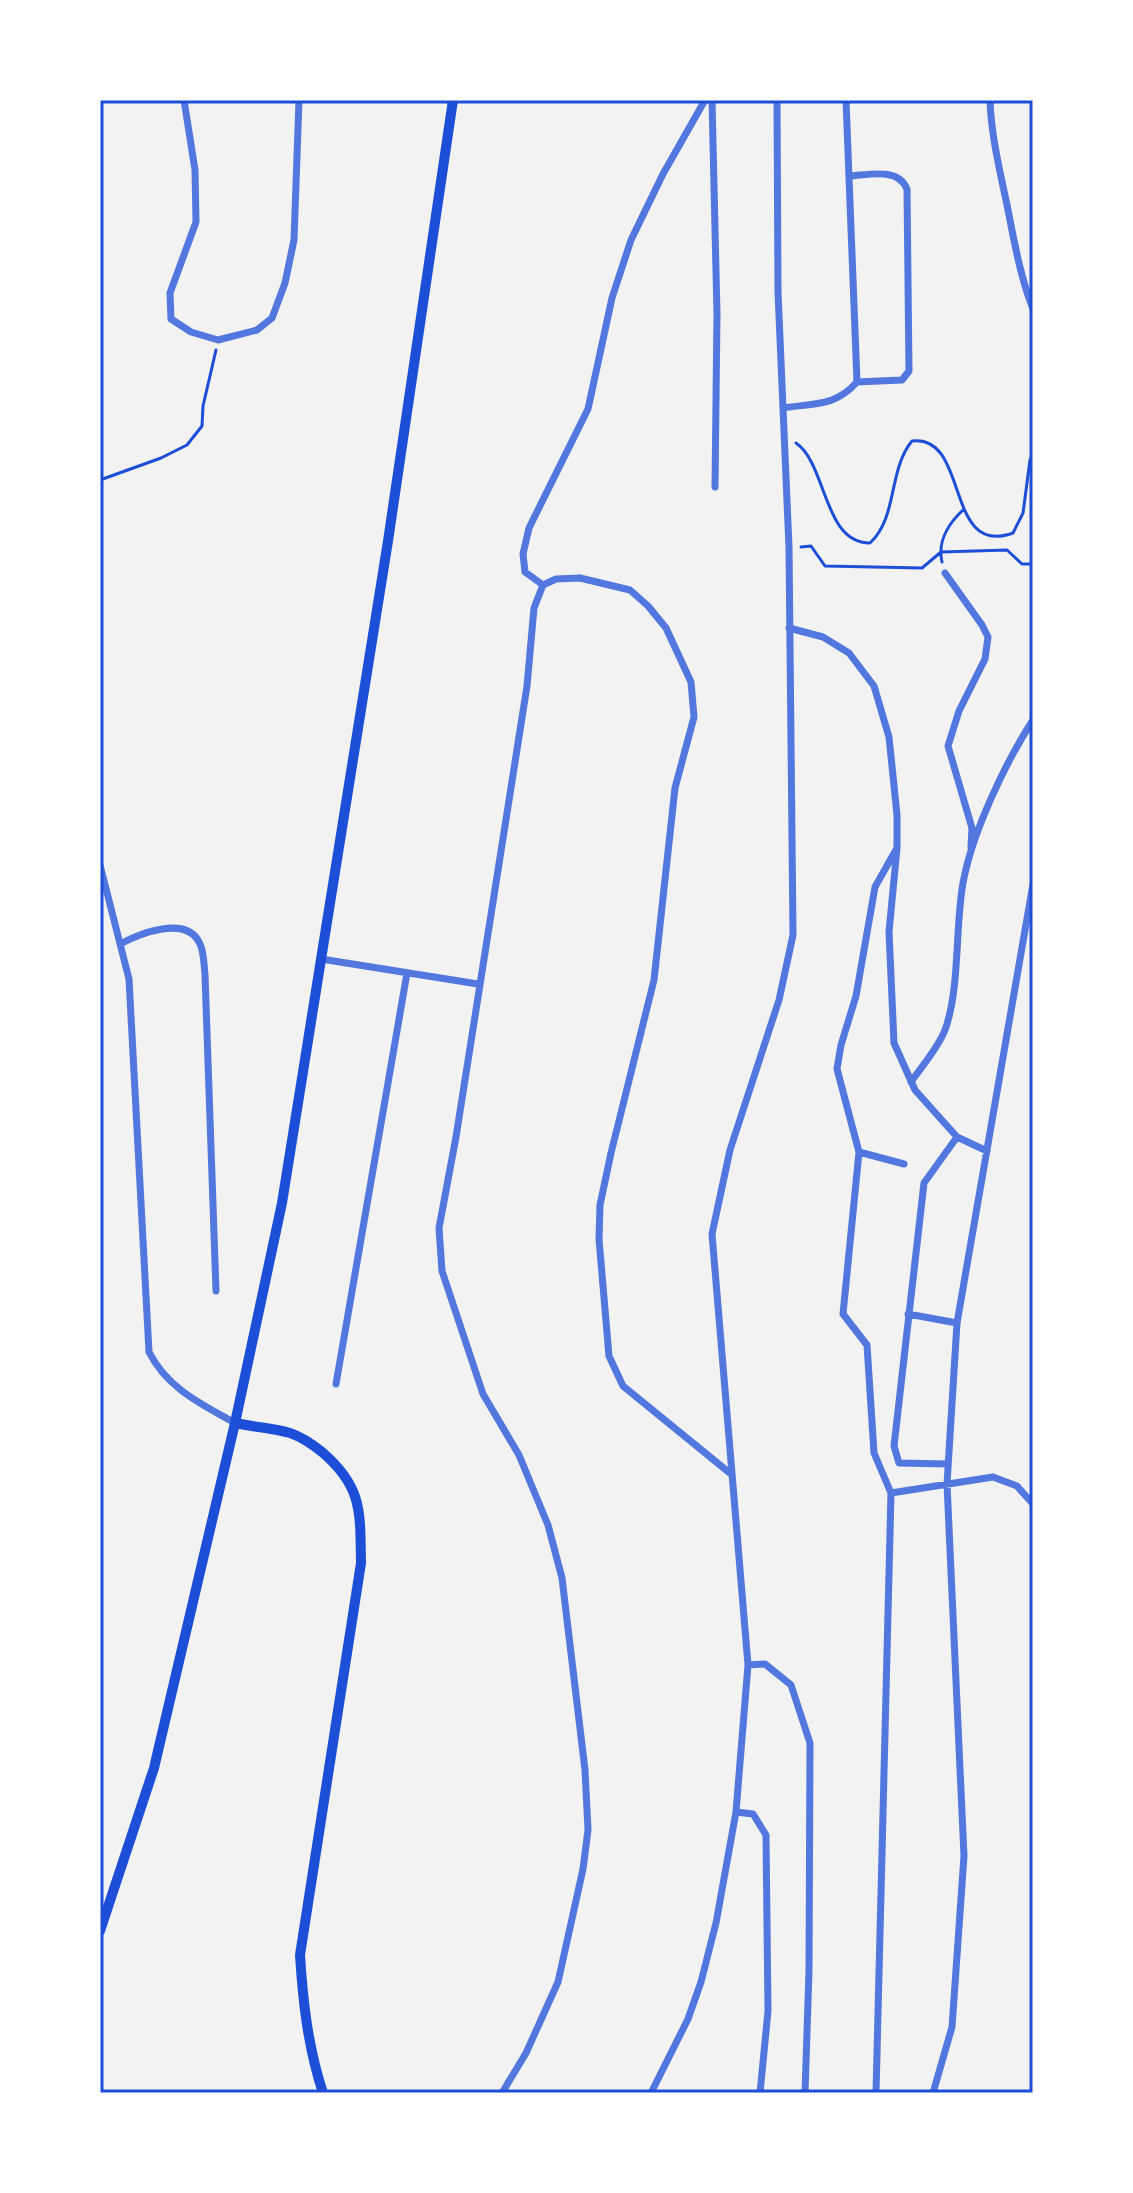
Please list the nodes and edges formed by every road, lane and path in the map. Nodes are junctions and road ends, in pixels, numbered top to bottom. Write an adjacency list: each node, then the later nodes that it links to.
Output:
1 (184, 100): 11 (street)
2 (299, 100): 11 (street)
3 (453, 100): 31 (main road)
4 (705, 100): 23 (street)
5 (712, 100): 17 (street)
6 (777, 100): 13 (street)
7 (846, 100): 9 (street)
8 (990, 100): 10 (street)
9 (849, 176): 12 (street); 12 (street)
10 (1033, 309)
11 (218, 340): 16 (path)
12 (857, 382): 13 (street)
13 (783, 408): 14 (street)
14 (785, 439): 18 (path); 19 (street)
15 (1033, 454): 18 (path)
16 (100, 480)
17 (715, 487)
18 (965, 508): 20 (path)
19 (789, 547): 20 (path); 24 (street)
20 (941, 552): 21 (path); 22 (path)
21 (1033, 564)
22 (945, 573): 27 (street)
23 (543, 585): 33 (street); 45 (street)
24 (789, 628): 26 (street); 45 (street)
25 (1033, 720): 27 (street)
26 (897, 848): 34 (street); 37 (street)
27 (971, 853): 34 (street)
28 (100, 865): 30 (street)
29 (1033, 884): 36 (street)
30 (120, 944): 39 (street); 43 (street)
31 (321, 959): 32 (street); 43 (main road)
32 (407, 973): 33 (street); 42 (street)
33 (478, 984): 53 (street)
34 (911, 1082): 35 (street)
35 (957, 1137): 36 (street); 40 (street)
36 (987, 1151): 41 (street)
37 (859, 1152): 38 (street); 47 (street)
38 (904, 1164)
39 (216, 1291)
40 (908, 1314): 41 (street); 44 (street)
41 (957, 1323): 44 (street)
42 (336, 1384)
43 (235, 1423): 51 (main road); 52 (main road)
44 (948, 1464): 46 (street)
45 (731, 1474): 49 (street)
46 (947, 1484): 47 (street); 48 (street); 58 (street)
47 (891, 1493): 57 (street)
48 (1033, 1504)
49 (748, 1665): 50 (street); 56 (street)
50 (736, 1812): 54 (street); 55 (street)
51 (100, 1931)
52 (323, 2093)
53 (502, 2093)
54 (651, 2093)
55 (760, 2093)
56 (805, 2093)
57 (876, 2093)
58 (933, 2093)

